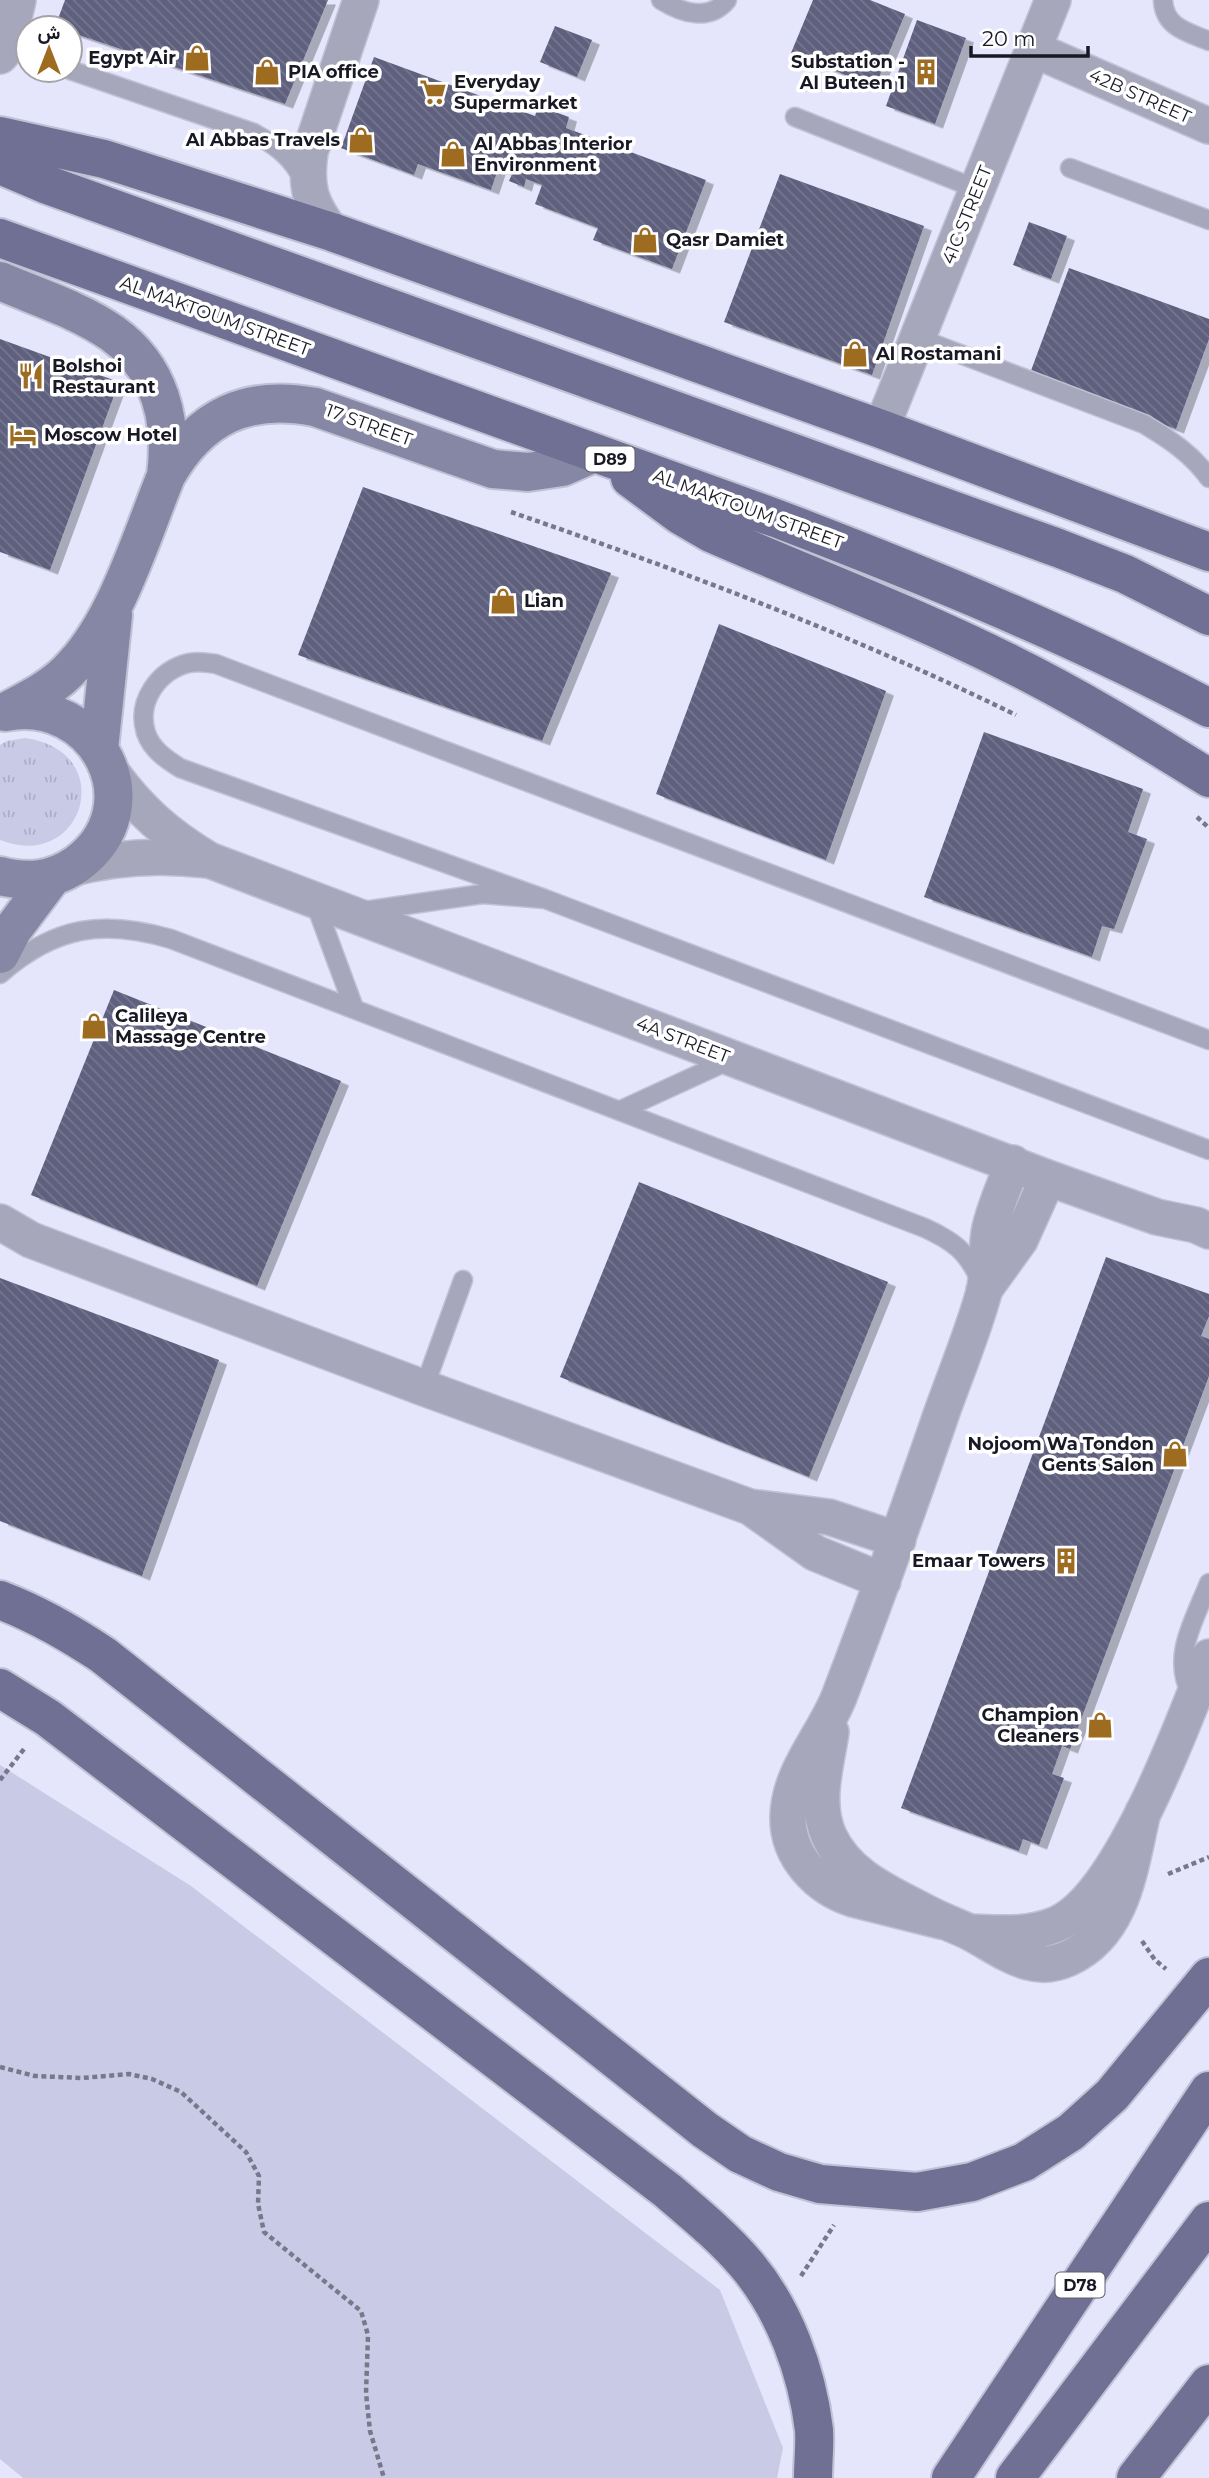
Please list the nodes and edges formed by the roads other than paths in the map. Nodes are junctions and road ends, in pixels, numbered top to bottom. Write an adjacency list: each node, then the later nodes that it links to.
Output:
1 (18, 0): 9 (street)
2 (361, 0): 17 (street)
3 (661, 0): 4 (lane)
4 (727, 0)
5 (1053, 0): 8 (street, 41C STREET)
6 (1163, 0): 7 (lane)
7 (1209, 41)
8 (1033, 49): 12 (street, 42B STREET); 16 (street, 41C STREET)
9 (9, 51)
10 (84, 75): 17 (lane)
11 (795, 117): 16 (lane)
12 (1209, 126)
13 (0, 136): 19 (main road)
14 (0, 165): 29 (main road)
15 (1070, 167): 18 (lane)
16 (977, 189): 22 (street, 41C STREET)
17 (310, 196): 19 (street)
18 (1209, 220)
19 (332, 232): 23 (main road)
20 (0, 238): 24 (main road, AL MAKTOUM STREET / D89)
21 (0, 281): 25 (street, 17 STREET)
22 (918, 338): 23 (street, 41C STREET); 26 (lane)
23 (881, 429): 27 (main road)
24 (599, 455): 25 (street, 17 STREET); 30 (main road, AL MAKTOUM STREET / D89); 33 (main road)
25 (166, 476): 28 (street, 17 STREET)
26 (1209, 478)
27 (1209, 552)
28 (115, 600): 31 (street, 17 STREET); 32 (street, 17 STREET)
29 (1209, 616)
30 (1209, 708)
31 (4, 712): 32 (street)
32 (104, 759): 34 (street, 4A STREET); 35 (street, 17 STREET)
33 (1209, 778)
34 (209, 860): 35 (street, 4A STREET); 37 (street, 4A STREET)
35 (60, 873): 36 (street); 40 (street)
36 (0, 876)
37 (314, 900): 39 (street, 4A STREET); 42 (lane)
38 (545, 900): 39 (lane); 43 (lane); 46 (lane)
39 (350, 914): 44 (street, 4A STREET)
40 (0, 954)
41 (0, 974): 42 (lane)
42 (354, 1009): 45 (lane)
43 (1209, 1040)
44 (733, 1059): 45 (lane); 47 (street, 4A STREET)
45 (621, 1110): 55 (lane)
46 (1209, 1150)
47 (1013, 1163): 48 (street, 4A STREET); 55 (street)
48 (1048, 1178): 49 (street, 4A STREET); 55 (street)
49 (1157, 1217): 51 (street); 53 (street)
50 (0, 1222): 52 (street)
51 (1209, 1231)
52 (15, 1238): 56 (street)
53 (1209, 1252)
54 (463, 1280): 56 (lane)
55 (984, 1290): 58 (street)
56 (424, 1388): 57 (street)
57 (750, 1507): 58 (street); 59 (street)
58 (898, 1540): 59 (street)
59 (883, 1581): 64 (street)
60 (1209, 1583): 64 (lane)
61 (0, 1600): 65 (main road)
62 (1209, 1657): 64 (street)
63 (0, 1688): 69 (main road)
64 (1193, 1697)
65 (1209, 1977)
66 (1209, 2091): 70 (main road, D78)
67 (1209, 2221): 71 (main road)
68 (1209, 2384): 72 (main road)
69 (813, 2478)
70 (951, 2478)
71 (1015, 2478)
72 (1136, 2478)

